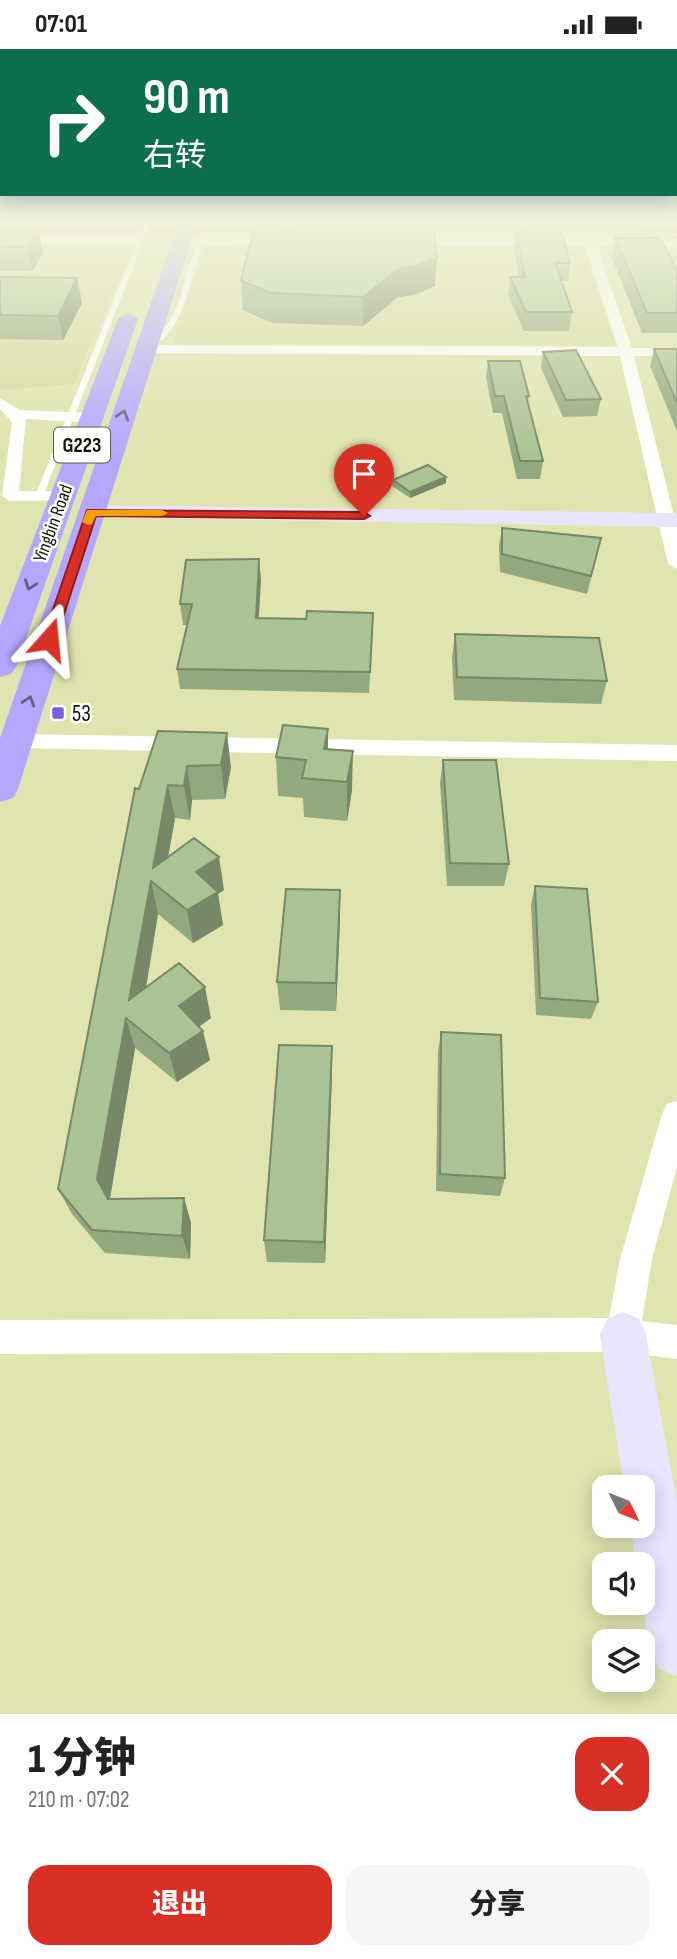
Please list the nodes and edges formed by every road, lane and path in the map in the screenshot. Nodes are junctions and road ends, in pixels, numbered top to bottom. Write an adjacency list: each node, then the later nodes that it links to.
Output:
1 (120, 300): 10 (lane)
2 (147, 300): 10 (highway, Yingbin Road / G223)
3 (161, 300): 5 (highway, Yingbin Road / G223)
4 (609, 300): 6 (street)
5 (145, 348): 6 (street); 13 (highway, Yingbin Road / G223, one-way to 5)
6 (626, 351): 7 (street); 14 (street)
7 (677, 352)
8 (0, 402): 9 (street)
9 (16, 414): 10 (street); 12 (street)
10 (81, 418): 11 (highway, Yingbin Road / G223)
11 (51, 496): 12 (street); 16 (highway, Yingbin Road / G223, one-way to 16)
12 (3, 497)
13 (91, 512): 14 (street); 17 (highway, Yingbin Road / G223, one-way to 13)
14 (671, 519): 15 (street)
15 (677, 563)
16 (0, 667)
17 (16, 741): 18 (street); 19 (highway, Yingbin Road / G223)
18 (677, 753)
19 (0, 789)
20 (677, 1114): 21 (street)
21 (623, 1335): 22 (street); 23 (street); 24 (street)
22 (0, 1337)
23 (677, 1342)
24 (677, 1649)

